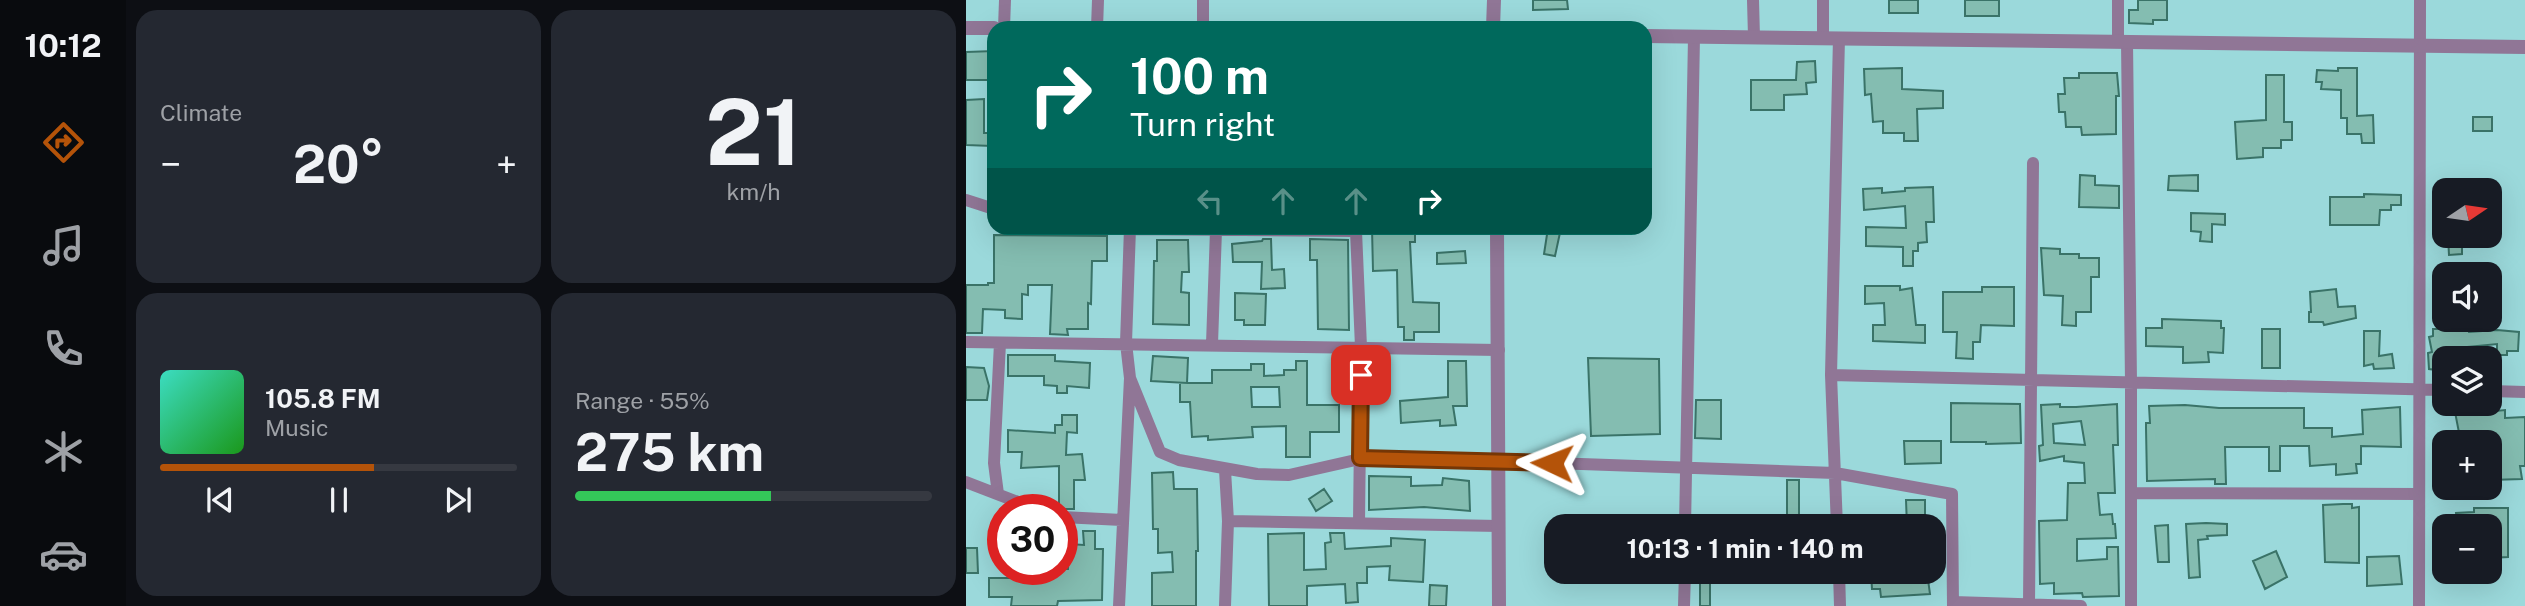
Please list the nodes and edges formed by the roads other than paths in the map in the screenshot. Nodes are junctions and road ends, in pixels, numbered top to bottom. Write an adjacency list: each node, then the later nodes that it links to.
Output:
1 (1005, 0): 9 (street)
2 (1098, 0): 10 (street)
3 (1203, 0): 11 (street)
4 (1494, 0): 12 (street)
5 (1753, 0): 17 (street)
6 (1823, 0): 18 (street)
7 (2118, 0): 20 (street)
8 (2420, 0): 21 (street)
9 (1004, 21)
10 (1097, 21)
11 (1203, 21)
12 (1493, 21)
13 (966, 28): 14 (street)
14 (987, 28)
15 (1652, 36): 16 (street)
16 (1694, 37): 17 (street); 46 (street)
17 (1754, 37): 18 (street)
18 (1823, 38): 19 (street)
19 (1839, 38): 20 (street); 36 (street)
20 (2123, 42): 21 (street); 39 (street)
21 (2420, 46): 22 (street); 40 (street)
22 (2524, 46)
23 (2034, 163): 38 (street)
24 (966, 200): 25 (street)
25 (987, 207)
26 (1130, 235): 32 (street)
27 (1216, 235): 33 (street)
28 (1355, 235): 34 (street)
29 (1497, 235): 35 (street)
30 (966, 342): 31 (street)
31 (1000, 343): 32 (street); 51 (street)
32 (1126, 343): 33 (street); 37 (street)
33 (1212, 344): 34 (street)
34 (1362, 347): 35 (street); 44 (street)
35 (1499, 350): 45 (street)
36 (1830, 375): 38 (street); 48 (street)
37 (1130, 377): 47 (street); 56 (street)
38 (2031, 380): 39 (street); 63 (street)
39 (2132, 382): 40 (street); 50 (street)
40 (2420, 389): 41 (street); 52 (street)
41 (2432, 389)
42 (2502, 391): 43 (street)
43 (2525, 392)
44 (1360, 458): 45 (street); 47 (street); 58 (street)
45 (1499, 461): 46 (street); 59 (street)
46 (1686, 467): 48 (street); 53 (street)
47 (1225, 470): 57 (street)
48 (1835, 473): 54 (street); 62 (street)
49 (966, 482): 51 (street)
50 (2131, 493): 52 (street); 70 (street)
51 (998, 494)
52 (2419, 494): 71 (street)
53 (1685, 514)
54 (1837, 514)
55 (1078, 518): 56 (street)
56 (1122, 520): 64 (street)
57 (1228, 521): 58 (street); 65 (street)
58 (1359, 523): 59 (street)
59 (1499, 526): 66 (street)
60 (1685, 584): 67 (street)
61 (1839, 584): 68 (street)
62 (1953, 604): 63 (street)
63 (2029, 604): 69 (street)
64 (1119, 606)
65 (1225, 606)
66 (1499, 606)
67 (1684, 606)
68 (1840, 606)
69 (2081, 606)
70 (2131, 606)
71 (2419, 606)

